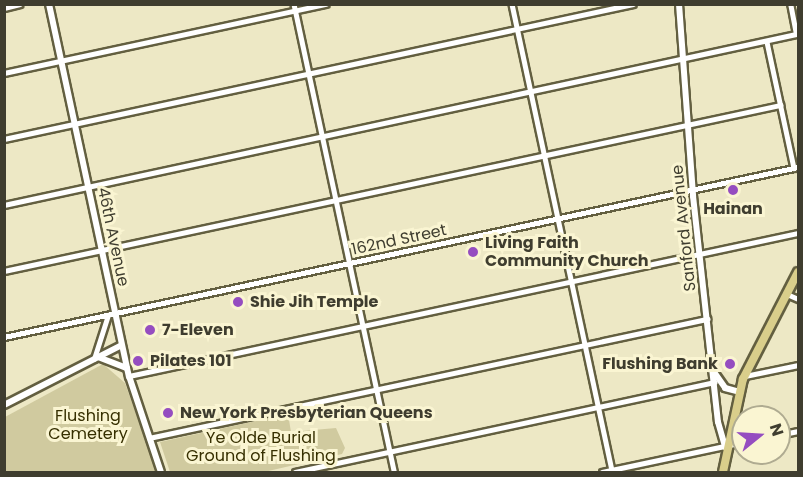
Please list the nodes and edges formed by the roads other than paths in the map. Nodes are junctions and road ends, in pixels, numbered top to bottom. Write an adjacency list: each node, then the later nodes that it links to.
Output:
1 (20, 4): 9 (street)
2 (49, 4): 14 (street, 46th Avenue)
3 (294, 4): 10 (street)
4 (326, 4): 10 (street)
5 (512, 4): 11 (street)
6 (633, 4): 11 (street)
7 (679, 4): 13 (street, Sanford Avenue)
8 (790, 4): 12 (street)
9 (4, 8)
10 (295, 11): 14 (street); 16 (street)
11 (517, 29): 16 (street); 17 (street)
12 (767, 42): 13 (street); 18 (street)
13 (683, 59): 17 (street); 20 (street, Sanford Avenue)
14 (61, 61): 15 (street); 19 (street, 46th Avenue)
15 (4, 73)
16 (309, 74): 19 (street); 21 (street)
17 (531, 92): 21 (street); 23 (street)
18 (780, 105): 20 (street); 24 (street)
19 (75, 124): 22 (street); 25 (street, 46th Avenue)
20 (688, 125): 23 (street); 26 (street, Sanford Avenue)
21 (322, 137): 25 (street); 27 (street)
22 (4, 139)
23 (544, 156): 27 (street); 29 (street)
24 (796, 167): 26 (street, 162nd Street)
25 (88, 186): 28 (street); 31 (street, 46th Avenue)
26 (693, 189): 29 (street, 162nd Street); 32 (street, Sanford Avenue)
27 (335, 200): 31 (street); 33 (street)
28 (4, 205)
29 (557, 218): 33 (street, 162nd Street); 36 (street)
30 (798, 233): 32 (street)
31 (102, 250): 34 (street); 39 (street, 46th Avenue)
32 (700, 254): 36 (street); 41 (street, Sanford Avenue)
33 (349, 263): 39 (street, 162nd Street); 42 (street)
34 (4, 271)
35 (798, 272): 37 (main road)
36 (571, 281): 42 (street); 45 (street)
37 (787, 294): 38 (street); 50 (main road)
38 (798, 299)
39 (115, 313): 40 (street, 162nd Street); 44 (street, 46th Avenue)
40 (108, 315): 43 (street, 162nd Street); 46 (street)
41 (707, 319): 45 (street); 51 (street, Sanford Avenue)
42 (362, 326): 49 (street); 52 (street)
43 (4, 337)
44 (122, 345): 46 (street); 48 (street, 46th Avenue)
45 (585, 345): 52 (street); 55 (street)
46 (96, 358): 48 (street); 54 (street)
47 (798, 365): 50 (street)
48 (127, 368): 49 (street, 46th Avenue)
49 (129, 376): 56 (street, 46th Avenue)
50 (744, 378): 53 (main road)
51 (716, 381): 53 (street); 55 (street); 58 (street, Sanford Avenue)
52 (376, 389): 56 (street); 59 (street)
53 (740, 392): 58 (main road)
54 (4, 405)
55 (598, 408): 59 (street); 60 (street)
56 (149, 438): 61 (street, 46th Avenue)
57 (731, 445): 58 (street)
58 (725, 447): 60 (street); 65 (main road)
59 (390, 452): 62 (street); 63 (street)
60 (612, 471): 64 (street)
61 (161, 472)
62 (295, 472)
63 (394, 472)
64 (602, 472)
65 (723, 472)

